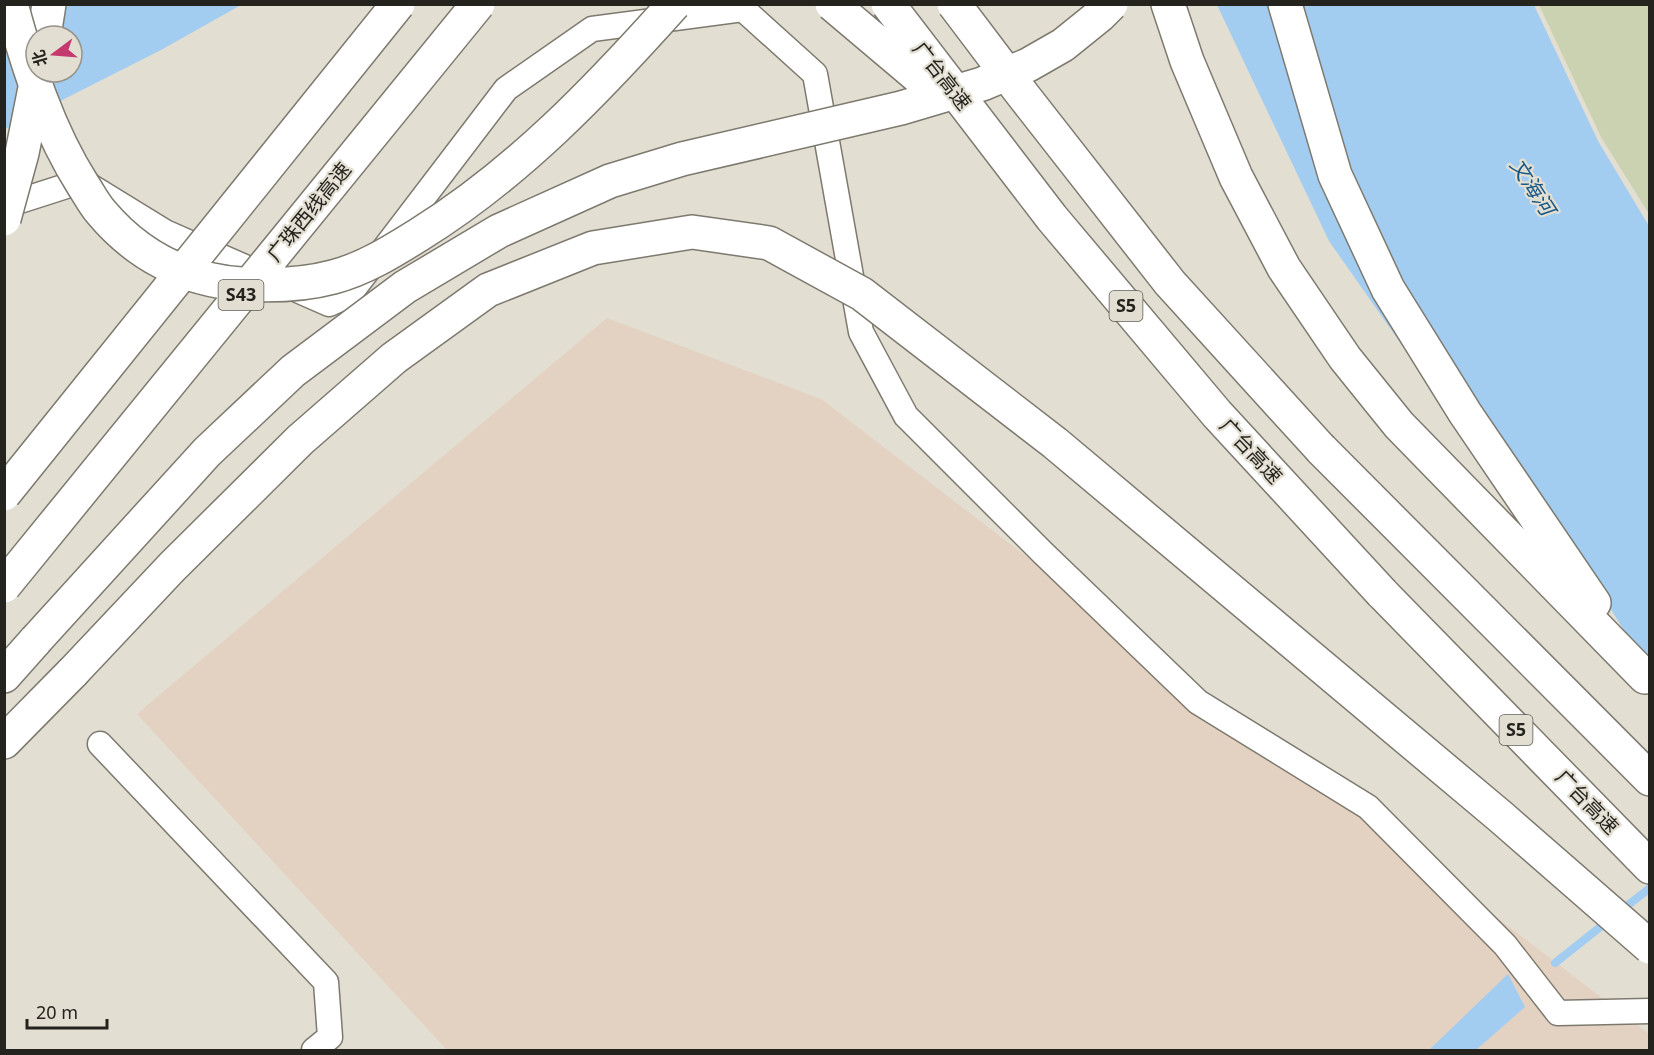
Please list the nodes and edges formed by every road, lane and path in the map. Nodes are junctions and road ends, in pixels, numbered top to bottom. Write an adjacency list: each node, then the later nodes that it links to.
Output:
1 (11, 4): 5 (highway, bridge)
2 (49, 4): 12 (highway)
3 (398, 4): 17 (highway, bridge)
4 (478, 4): 18 (highway, 广珠西线高速 / S43, bridge)
5 (674, 4)
6 (832, 4): 14 (highway, bridge)
7 (888, 4): 14 (highway, 广台高速 / S5, bridge)
8 (954, 4): 23 (highway, S5, bridge)
9 (1111, 4): 19 (highway, bridge)
10 (1168, 4): 20 (highway)
11 (1285, 4): 20 (highway)
12 (46, 24)
13 (36, 84): 16 (highway, bridge)
14 (989, 136): 24 (highway, 广台高速 / S5, bridge)
15 (4, 206): 26 (street)
16 (4, 219)
17 (4, 494)
18 (4, 586)
19 (4, 676)
20 (1647, 679)
21 (4, 742): 25 (highway, bridge)
22 (100, 744): 27 (street)
23 (1650, 779)
24 (1650, 867)
25 (1650, 946)
26 (1650, 1011)
27 (314, 1050)

